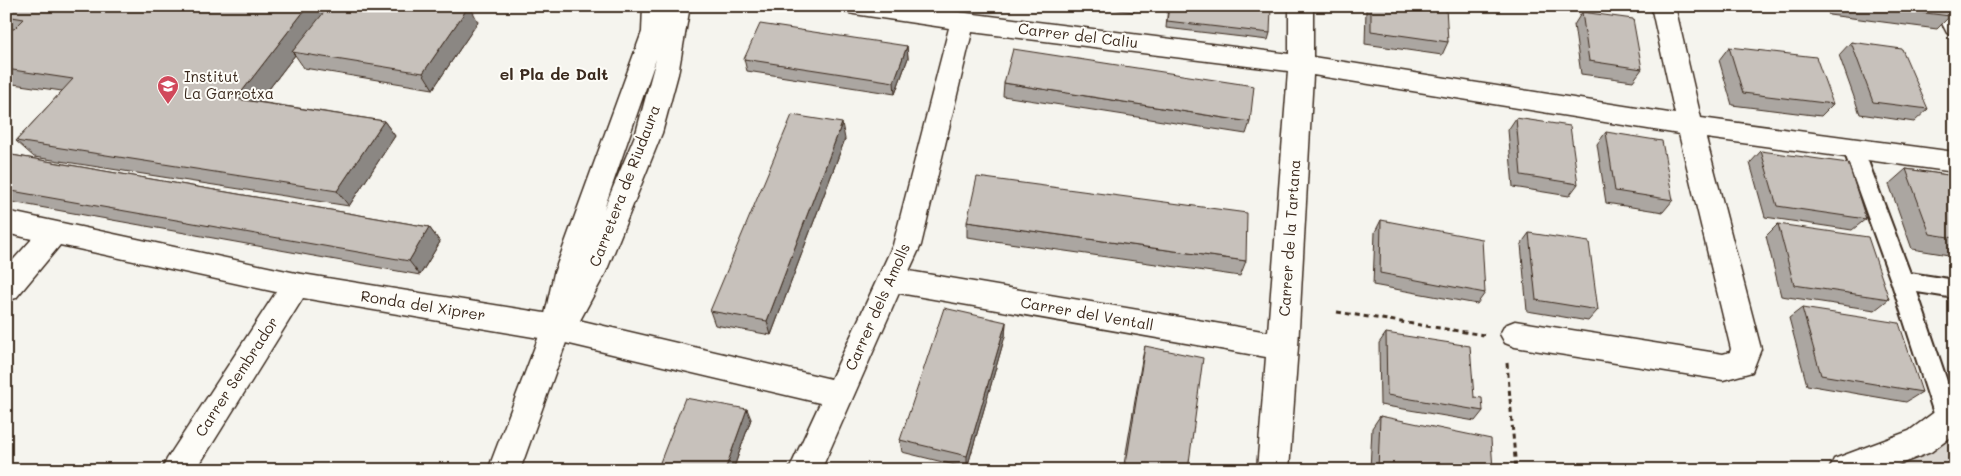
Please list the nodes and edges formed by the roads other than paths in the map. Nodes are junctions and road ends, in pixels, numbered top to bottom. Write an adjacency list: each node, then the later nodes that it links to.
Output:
1 (655, 6): 20 (street, Carretera de Riudaura)
2 (678, 6): 20 (street, Carretera de Riudaura)
3 (854, 6): 7 (street, Carrer del Caliu)
4 (1301, 6): 9 (street, Carrer de la Tartana)
5 (1663, 6): 10 (street)
6 (1945, 6): 8 (street)
7 (962, 22): 9 (street, Carrer del Caliu); 15 (street, Carrer dels Amolls)
8 (1955, 27)
9 (1301, 64): 10 (street, Carrer del Caliu); 22 (street, Carrer de la Tartana)
10 (1690, 126): 11 (street, Carrer del Caliu); 21 (street)
11 (1853, 148): 12 (street, Carrer del Caliu); 16 (lane)
12 (1955, 162)
13 (6, 222): 14 (street, Ronda del Xiprer)
14 (54, 232): 17 (street, Ronda del Xiprer); 18 (street)
15 (891, 280): 22 (street, Carrer del Ventall); 23 (street, Carrer dels Amolls)
16 (1902, 280): 19 (lane); 24 (lane)
17 (296, 285): 20 (street, Ronda del Xiprer); 25 (street, Carrer Sembrador)
18 (6, 289)
19 (1955, 289)
20 (557, 328): 23 (street, Ronda del Xiprer); 26 (street, Carretera de Riudaura)
21 (1511, 345)
22 (1283, 347): 28 (street, Carrer de la Tartana)
23 (840, 394): 27 (street, Carrer dels Amolls)
24 (1951, 417): 29 (street)
25 (178, 470)
26 (504, 470)
27 (805, 470)
28 (1273, 470)
29 (1845, 470)

